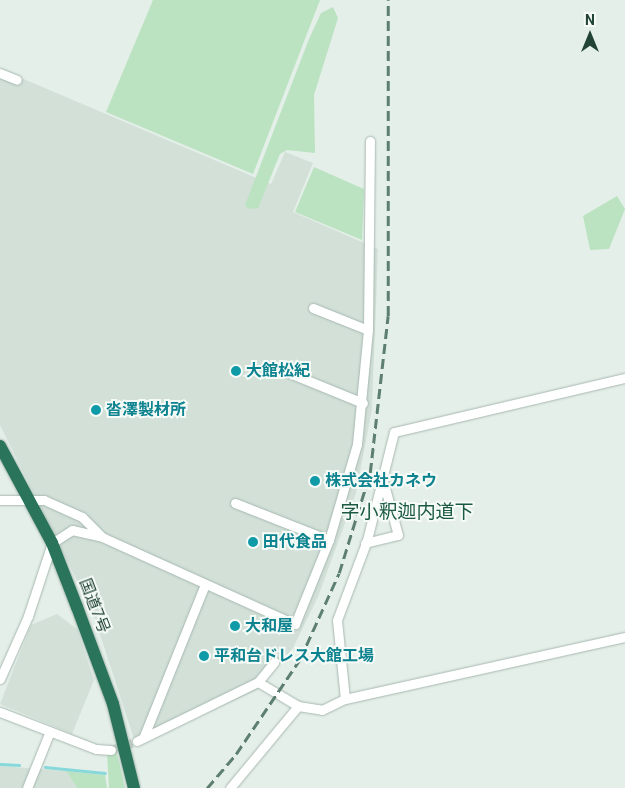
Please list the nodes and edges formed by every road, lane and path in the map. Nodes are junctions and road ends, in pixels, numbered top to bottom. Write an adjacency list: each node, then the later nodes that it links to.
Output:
1 (0, 73): 2 (street)
2 (16, 80)
3 (370, 141): 5 (street)
4 (313, 308): 5 (street)
5 (368, 330): 8 (street)
6 (287, 372): 8 (street)
7 (625, 378): 10 (street)
8 (363, 403): 15 (street)
9 (0, 446): 11 (highway, 国道7号)
10 (383, 481): 17 (street); 17 (street)
11 (27, 497): 12 (street); 14 (street); 16 (highway, 国道7号)
12 (0, 500)
13 (235, 503): 15 (street)
14 (102, 537): 16 (street); 18 (street)
15 (330, 540): 18 (street)
16 (52, 543): 21 (street); 29 (highway, 国道7号)
17 (366, 543): 23 (street)
18 (204, 587): 22 (street)
19 (625, 637): 23 (street)
20 (274, 662): 22 (street)
21 (0, 679)
22 (258, 682): 24 (street)
23 (345, 699): 24 (street)
24 (298, 706): 30 (street)
25 (0, 712): 26 (street)
26 (50, 731): 27 (street); 28 (street)
27 (111, 750)
28 (27, 788)
29 (134, 788)
30 (230, 788)

